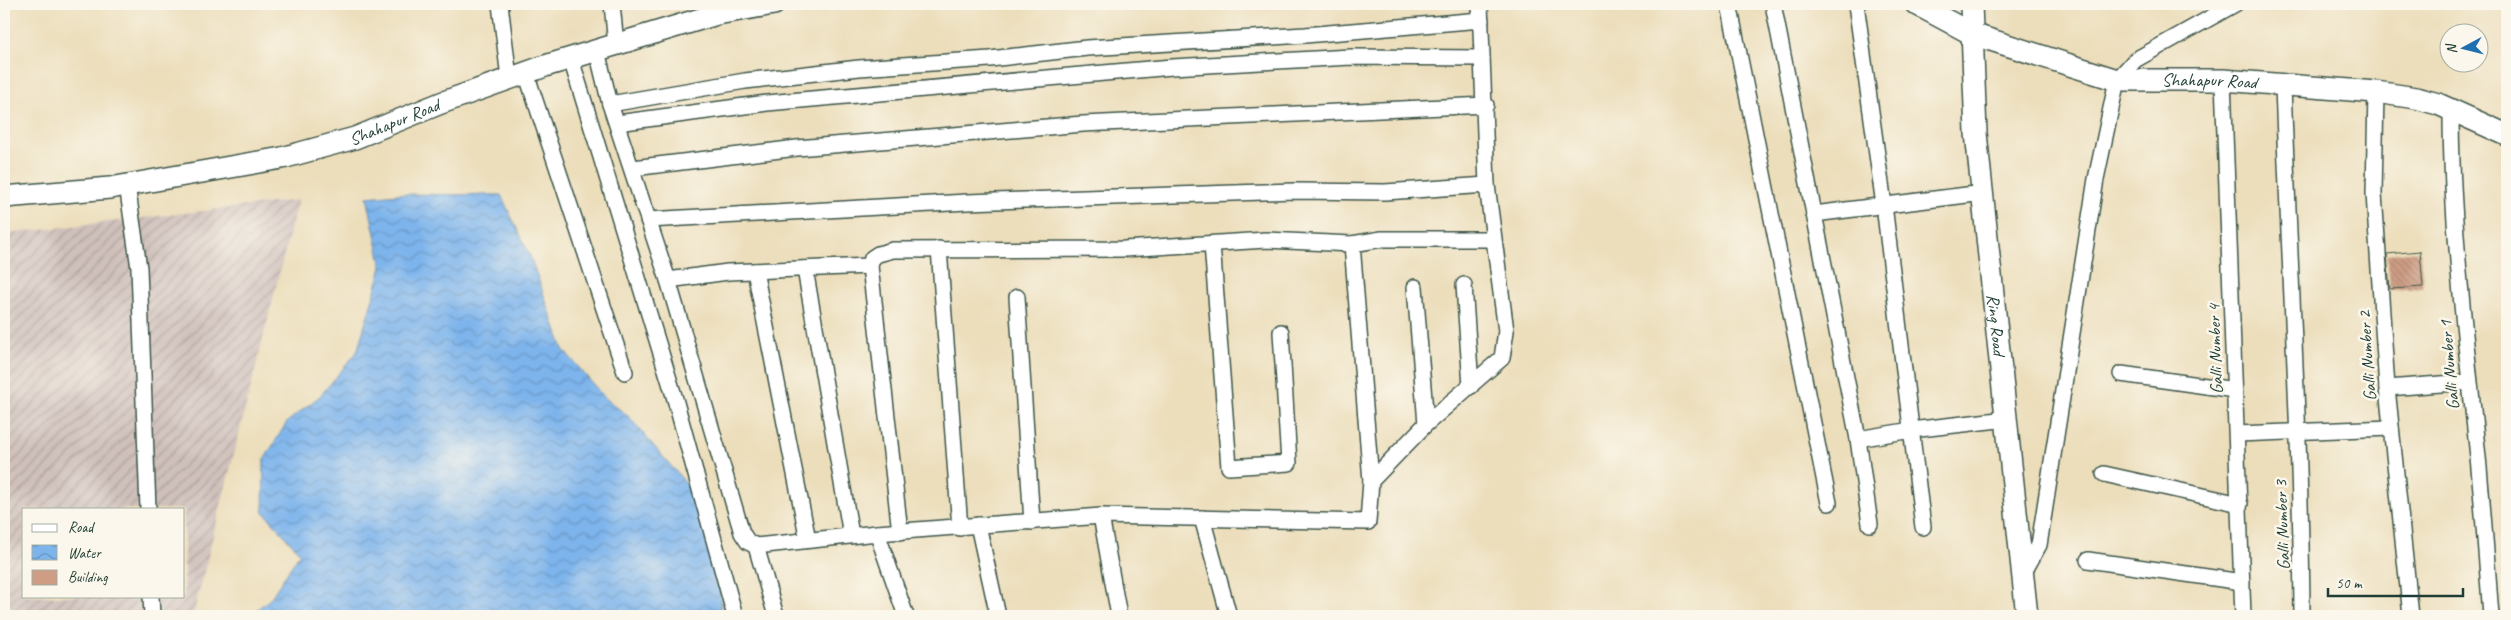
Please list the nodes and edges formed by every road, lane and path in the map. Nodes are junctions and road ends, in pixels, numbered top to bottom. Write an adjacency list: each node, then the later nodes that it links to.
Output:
1 (500, 4): 16 (street)
2 (612, 4): 13 (street)
3 (774, 4): 13 (main road, Shahapur Road)
4 (1480, 4): 11 (street)
5 (1729, 4): 61 (street)
6 (1773, 4): 32 (street)
7 (1856, 4): 31 (street)
8 (1916, 4): 12 (main road, Shahapur Road)
9 (1971, 4): 12 (main road, Ring Road)
10 (2235, 4): 17 (street)
11 (1481, 20): 14 (street); 21 (street)
12 (1972, 34): 17 (main road, Shahapur Road); 29 (main road, Ring Road)
13 (606, 48): 15 (main road, Shahapur Road); 21 (street)
14 (1482, 58): 22 (street); 24 (street)
15 (571, 59): 16 (main road, Shahapur Road); 81 (street)
16 (518, 76): 27 (main road, Shahapur Road); 46 (street)
17 (2117, 80): 18 (main road, Shahapur Road); 77 (street)
18 (2223, 80): 19 (main road, Shahapur Road); 51 (street, Galli Number 4)
19 (2283, 85): 20 (main road, Shahapur Road); 56 (street, Galli Number 3)
20 (2376, 92): 23 (main road, Shahapur Road); 50 (street, Galli Number 2)
21 (610, 104): 24 (street)
22 (1486, 105): 26 (street); 28 (street)
23 (2451, 109): 25 (main road, Shahapur Road); 48 (street, Galli Number 1)
24 (617, 124): 26 (street)
25 (2507, 135)
26 (633, 168): 33 (street)
27 (127, 185): 30 (main road, Shahapur Road); 63 (street)
28 (1487, 185): 33 (street); 34 (street)
29 (1983, 192): 31 (street); 52 (main road, Ring Road)
30 (4, 196)
31 (1884, 205): 32 (street); 55 (street)
32 (1814, 214): 58 (street)
33 (648, 220): 41 (street)
34 (1492, 238): 36 (street); 49 (street)
35 (1212, 244): 36 (street); 37 (street); 45 (street)
36 (1352, 244): 60 (street)
37 (939, 249): 38 (street); 70 (street)
38 (870, 266): 39 (street); 71 (street)
39 (805, 269): 40 (street); 73 (street)
40 (755, 271): 41 (street); 74 (street)
41 (668, 280): 75 (street)
42 (1464, 285): 49 (street)
43 (1415, 288): 53 (street)
44 (1017, 297): 66 (street)
45 (1281, 332)
46 (625, 372)
47 (2121, 374): 51 (street)
48 (2468, 382): 50 (street); 91 (street, Galli Number 1)
49 (1471, 386): 53 (street)
50 (2387, 388): 54 (street, Galli Number 2)
51 (2235, 390): 57 (street, Galli Number 4)
52 (2007, 419): 55 (street); 77 (main road, Ring Road)
53 (1426, 424): 60 (street)
54 (2391, 428): 56 (street); 90 (street, Galli Number 2)
55 (1912, 430): 58 (street); 69 (street)
56 (2298, 433): 57 (street); 89 (street, Galli Number 3)
57 (2237, 434): 62 (street, Galli Number 4)
58 (1858, 439): 67 (street)
59 (2104, 474): 62 (street)
60 (1371, 481): 65 (street)
61 (1829, 503)
62 (2240, 504): 78 (street, Galli Number 4)
63 (148, 508)
64 (1102, 516): 65 (street); 66 (street); 85 (street)
65 (1202, 518): 86 (street)
66 (1032, 522): 68 (street)
67 (1870, 524)
68 (978, 525): 70 (street); 84 (street)
69 (1923, 527)
70 (960, 528): 71 (street)
71 (900, 532): 72 (street)
72 (877, 533): 73 (street); 83 (street)
73 (851, 535): 74 (street)
74 (808, 540): 75 (street)
75 (756, 546): 82 (street)
76 (2088, 560): 78 (street)
77 (2023, 574): 87 (main road, Ring Road)
78 (2242, 582): 88 (street, Galli Number 4)
79 (151, 598): 80 (street)
80 (152, 616)
81 (735, 616)
82 (776, 616)
83 (906, 616)
84 (998, 616)
85 (1119, 616)
86 (1229, 616)
87 (2026, 616)
88 (2243, 616)
89 (2302, 616)
90 (2411, 616)
91 (2492, 616)

